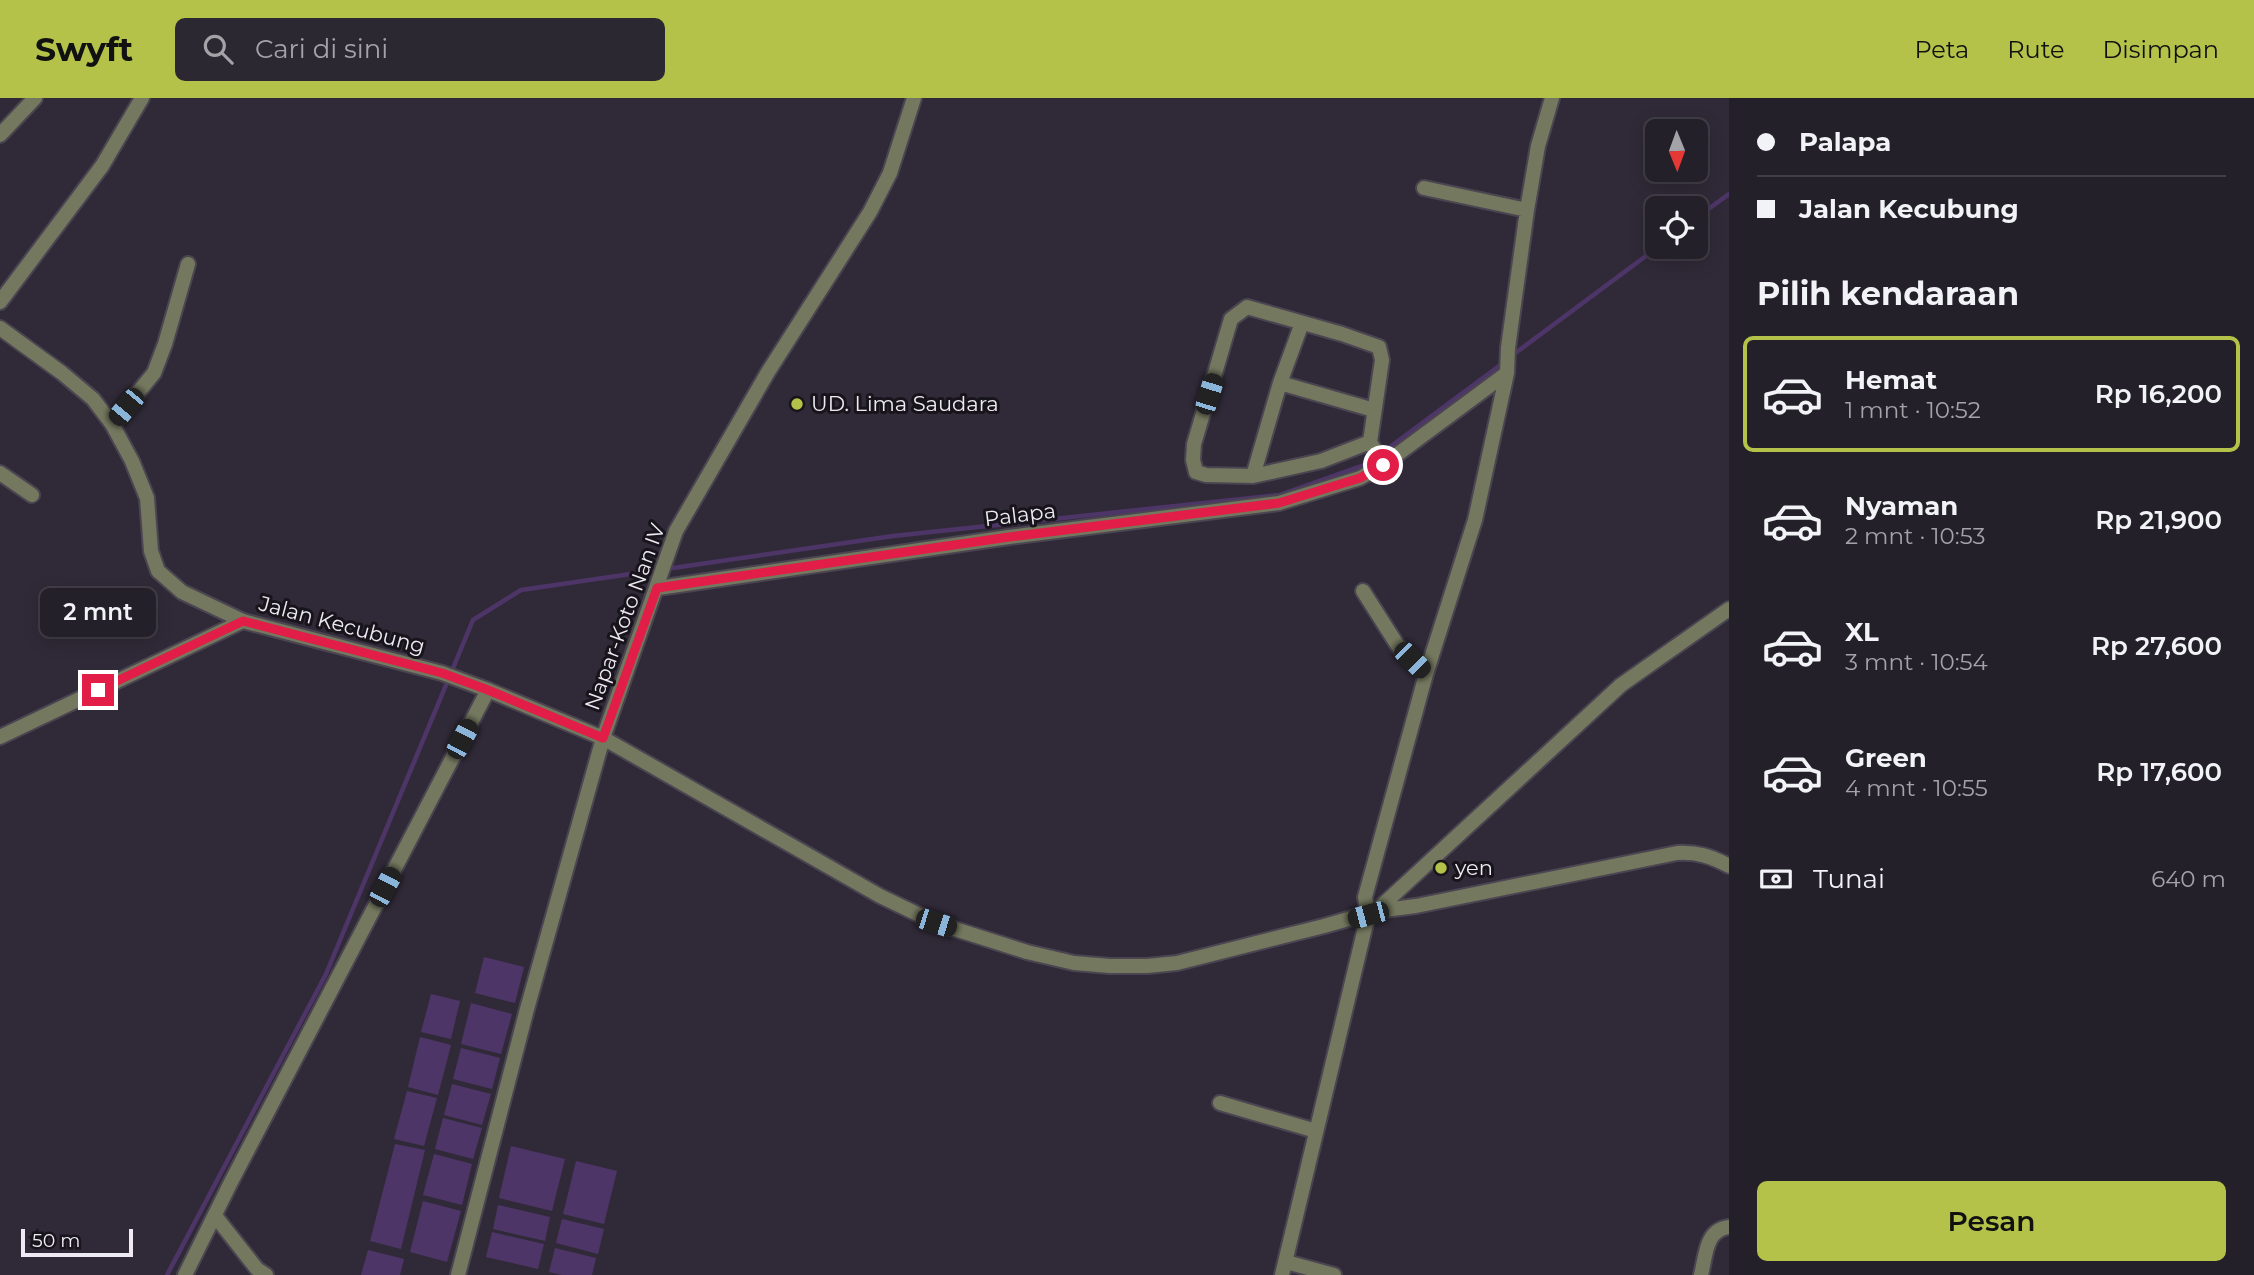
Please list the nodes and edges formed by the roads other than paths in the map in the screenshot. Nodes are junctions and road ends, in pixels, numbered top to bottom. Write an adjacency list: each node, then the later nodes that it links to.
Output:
1 (35, 98): 5 (street)
2 (142, 98): 9 (street)
3 (914, 98): 20 (street, Napar-Koto Nan IV)
4 (1552, 98): 7 (street)
5 (0, 135)
6 (1424, 188): 7 (street)
7 (1527, 210): 12 (street)
8 (188, 264): 15 (street)
9 (0, 302)
10 (1302, 323): 13 (street); 14 (street); 18 (street)
11 (0, 328): 15 (street)
12 (1507, 371): 16 (street, Palapa); 24 (street)
13 (1280, 383): 14 (street); 18 (street)
14 (1374, 410): 16 (street)
15 (112, 424): 23 (street)
16 (1376, 454): 18 (street); 20 (street, Palapa)
17 (0, 473): 19 (street)
18 (1253, 476)
19 (32, 495)
20 (658, 585): 27 (street, Napar-Koto Nan IV)
21 (1363, 591): 24 (street)
22 (1729, 609): 29 (street)
23 (243, 621): 25 (street, Jalan Kecubung); 26 (street, Jalan Kecubung)
24 (1426, 674): 29 (street)
25 (488, 690): 27 (street, Jalan Kecubung); 32 (street)
26 (0, 737)
27 (603, 738): 29 (street, Jalan Kecubung); 37 (street, Napar-Koto Nan IV)
28 (1729, 866): 29 (street, Jalan Kecubung)
29 (1372, 913): 31 (street)
30 (1220, 1103): 31 (street)
31 (1317, 1131): 34 (street)
32 (216, 1216): 35 (street); 36 (street)
33 (1729, 1227): 39 (street)
34 (1284, 1269): 38 (street)
35 (185, 1275)
36 (266, 1275)
37 (458, 1275)
38 (1334, 1275)
39 (1701, 1275)

